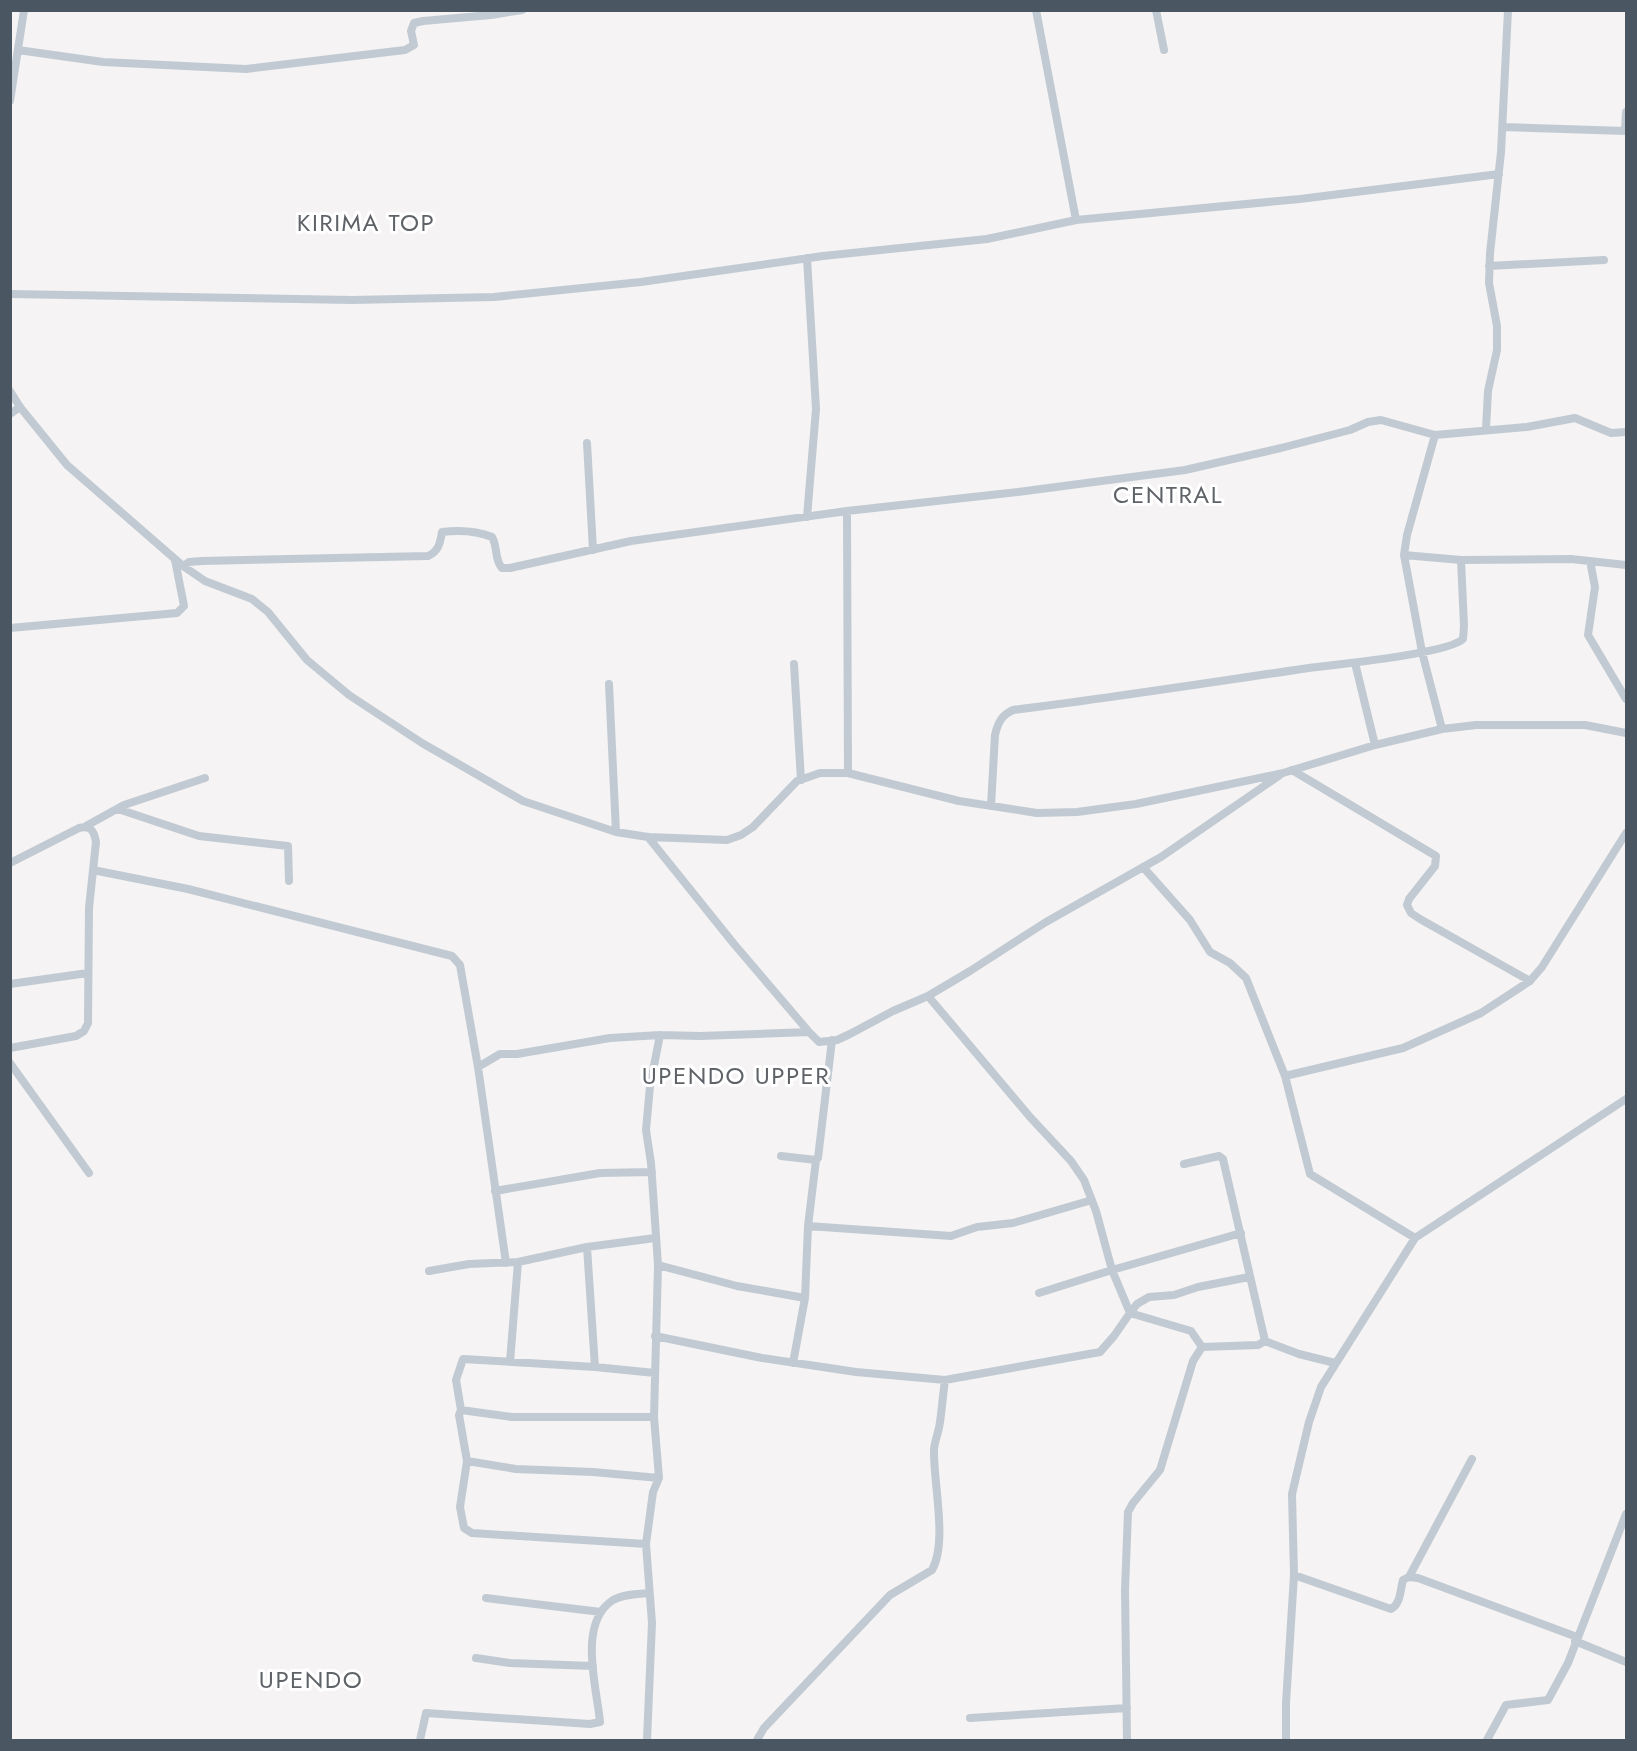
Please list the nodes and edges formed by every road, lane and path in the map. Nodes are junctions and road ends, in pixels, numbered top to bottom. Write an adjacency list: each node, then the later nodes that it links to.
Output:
1 (24, 10): 7 (street)
2 (522, 10): 6 (street)
3 (1036, 10): 14 (street)
4 (1156, 10): 8 (street)
5 (1508, 10): 11 (street)
6 (491, 13): 7 (street)
7 (18, 50): 9 (street)
8 (1164, 50)
9 (10, 101)
10 (1626, 112): 12 (street)
11 (1503, 127): 12 (street); 13 (street)
12 (1626, 130)
13 (1499, 174): 14 (street); 17 (street)
14 (1076, 220): 15 (street)
15 (807, 258): 18 (street); 27 (street)
16 (1604, 260): 17 (street)
17 (1490, 266): 22 (street)
18 (10, 294)
19 (10, 391): 20 (street)
20 (20, 407): 21 (street); 30 (street)
21 (10, 414)
22 (1486, 429): 23 (street); 24 (street)
23 (1626, 432)
24 (1435, 435): 26 (street); 29 (street)
25 (587, 443): 28 (street)
26 (847, 512): 27 (street); 45 (street)
27 (807, 517): 28 (street)
28 (592, 550): 34 (street)
29 (1404, 555): 31 (street); 36 (street)
30 (175, 560): 34 (street); 35 (street)
31 (1461, 560): 32 (street); 36 (street)
32 (1593, 562): 33 (street); 40 (street)
33 (1626, 565)
34 (183, 567): 52 (street)
35 (10, 628)
36 (1422, 652): 37 (street); 41 (street)
37 (1355, 663): 43 (street); 49 (street)
38 (794, 664): 48 (street)
39 (609, 684): 52 (street)
40 (1626, 699)
41 (1442, 729): 42 (street); 43 (street)
42 (1626, 733)
43 (1375, 745): 44 (street)
44 (1292, 770): 46 (street); 60 (street)
45 (848, 773): 48 (street); 49 (street)
46 (1283, 773): 49 (street); 56 (street)
47 (205, 778): 50 (street)
48 (801, 780): 54 (street)
49 (991, 806)
50 (118, 809): 51 (street); 58 (street)
51 (86, 826): 55 (street); 57 (street)
52 (616, 832): 54 (street)
53 (1626, 833): 60 (street)
54 (648, 837): 63 (street)
55 (10, 862)
56 (1143, 867): 62 (street); 69 (street)
57 (93, 870): 59 (street); 68 (street)
58 (289, 881)
59 (88, 973): 61 (street); 66 (street)
60 (1530, 981): 69 (street)
61 (10, 984)
62 (928, 996): 65 (street); 77 (street)
63 (809, 1032): 64 (street); 65 (street)
64 (660, 1035): 68 (street); 74 (street)
65 (832, 1040): 72 (street)
66 (10, 1048)
67 (10, 1063): 75 (street)
68 (478, 1067): 76 (street)
69 (1285, 1076): 81 (street)
70 (1626, 1099): 81 (street)
71 (781, 1156): 72 (street)
72 (816, 1160): 78 (street)
73 (1184, 1164): 79 (street)
74 (652, 1172): 76 (street); 80 (street)
75 (89, 1173)
76 (495, 1191): 83 (street)
77 (1092, 1200): 78 (street); 86 (street)
78 (808, 1226): 90 (street)
79 (1241, 1233): 86 (street); 88 (street)
80 (656, 1238): 82 (street); 85 (street)
81 (1415, 1238): 97 (street)
82 (587, 1247): 84 (street); 98 (street)
83 (506, 1263): 84 (street); 87 (street)
84 (518, 1263): 95 (street)
85 (658, 1265): 90 (street); 92 (street)
86 (1112, 1270): 89 (street); 91 (street)
87 (429, 1271)
88 (1249, 1277): 91 (street); 93 (street)
89 (1039, 1293)
90 (805, 1298): 96 (street)
91 (1130, 1313): 94 (street); 100 (street)
92 (655, 1336): 96 (street); 99 (street)
93 (1265, 1341): 94 (street); 97 (street)
94 (1202, 1347): 117 (street)
95 (510, 1362): 98 (street); 101 (street)
96 (793, 1363): 100 (street)
97 (1335, 1363): 108 (street)
98 (595, 1367): 99 (street)
99 (655, 1373): 102 (street)
100 (945, 1380): 121 (street)
101 (461, 1410): 102 (street); 104 (street)
102 (654, 1417): 105 (street)
103 (1472, 1459): 109 (street)
104 (467, 1461): 105 (street); 107 (street)
105 (659, 1478): 107 (street)
106 (1626, 1514): 113 (street)
107 (646, 1544): 110 (street)
108 (1294, 1575): 109 (street); 123 (street)
109 (1409, 1576): 113 (street)
110 (649, 1593): 112 (street); 120 (street)
111 (486, 1598): 112 (street)
112 (601, 1612): 116 (street)
113 (1576, 1639): 115 (street); 124 (street)
114 (476, 1658): 116 (street)
115 (1626, 1662)
116 (593, 1666): 119 (street)
117 (1127, 1708): 118 (street); 122 (street)
118 (970, 1718)
119 (420, 1740)
120 (646, 1740)
121 (757, 1740)
122 (1127, 1740)
123 (1286, 1740)
124 (1487, 1740)

